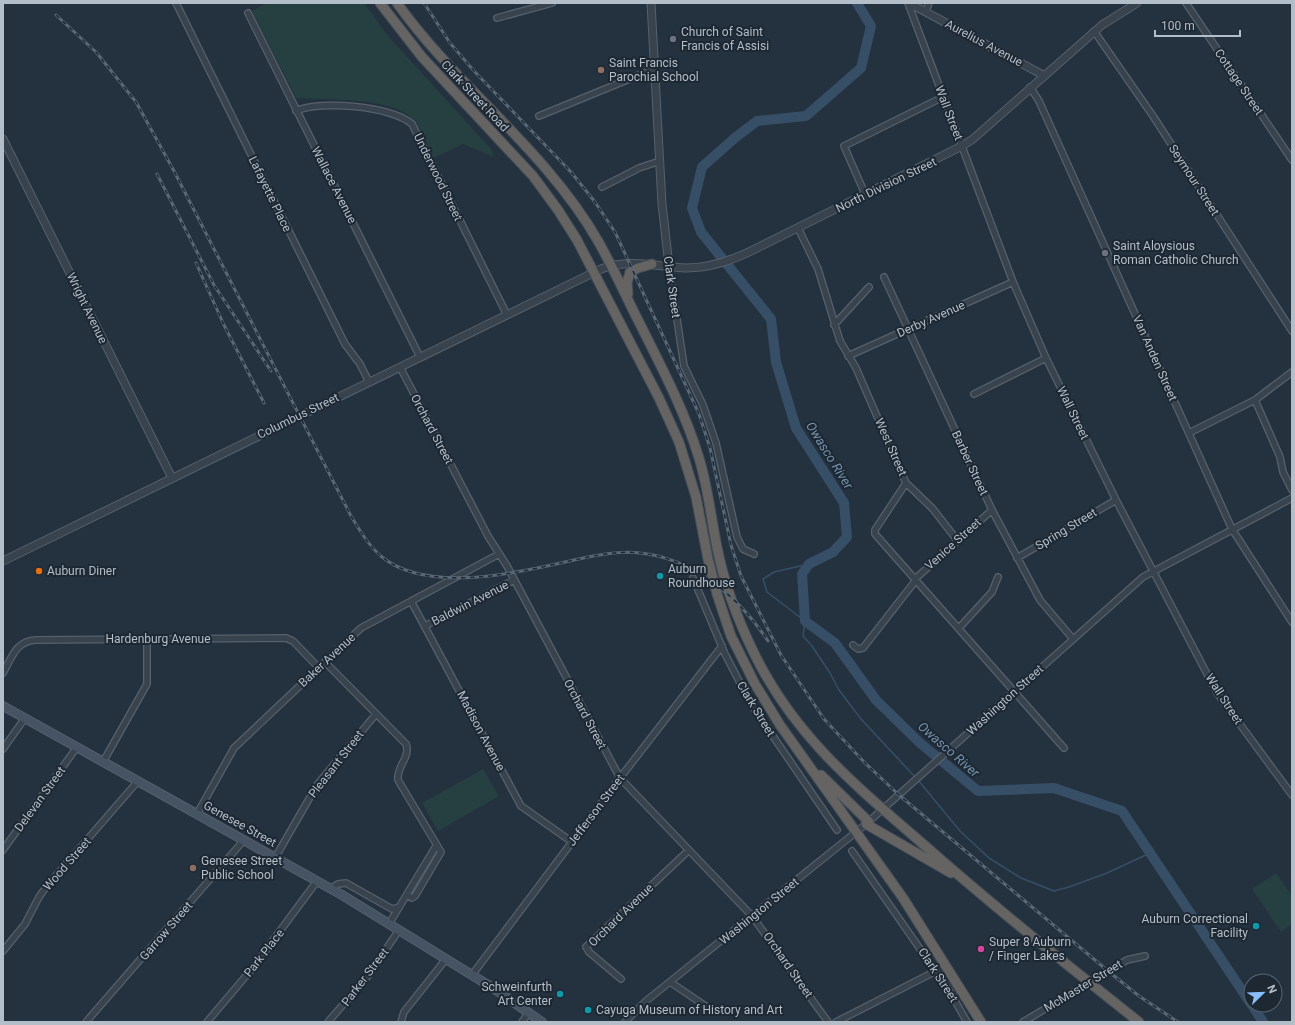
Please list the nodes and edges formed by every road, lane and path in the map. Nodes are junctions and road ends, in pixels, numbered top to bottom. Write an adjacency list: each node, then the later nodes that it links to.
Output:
1 (176, 3): 43 (street, Lafayette Place)
2 (380, 3): 29 (highway, Clark Street Road)
3 (397, 3): 27 (highway)
4 (552, 3): 11 (street)
5 (651, 3): 13 (street, Clark Street)
6 (909, 3): 9 (street, Aurelius Avenue); 16 (street, Wall Street)
7 (1137, 3): 12 (street, North Division Street)
8 (1186, 3): 21 (street, Cottage Street)
9 (928, 6): 14 (street, Aurelius Avenue)
10 (248, 13): 17 (street, Wallace Avenue)
11 (497, 18)
12 (1094, 31): 14 (street, North Division Street); 37 (street, Seymour Street)
13 (654, 69): 18 (street); 22 (street, Clark Street)
14 (1043, 75): 15 (street, North Division Street)
15 (1030, 87): 20 (street, North Division Street); 46 (street, Van Anden Street)
16 (943, 97): 20 (street, Wall Street); 24 (street)
17 (296, 111): 34 (street, Underwood Street); 39 (street, Wallace Avenue)
18 (539, 116)
19 (3, 139): 47 (street, Wright Avenue)
20 (962, 146): 24 (street, North Division Street); 31 (street, Wall Street)
21 (1292, 160)
22 (660, 161): 23 (street); 28 (street, Clark Street)
23 (602, 187)
24 (865, 194): 25 (street, North Division Street)
25 (798, 228): 28 (street, North Division Street); 35 (street, West Street)
26 (652, 264): 27 (street, North Division Street); 28 (street, North Division Street); 33 (highway)
27 (612, 266): 29 (street, North Division Street); 33 (highway)
28 (669, 266): 56 (street, Clark Street)
29 (594, 273): 34 (street, Columbus Street); 83 (highway, Clark Street Road)
30 (884, 277): 36 (street, Barber Street)
31 (1013, 282): 36 (street, Derby Avenue); 40 (street, Wall Street)
32 (868, 287): 35 (street)
33 (631, 305): 87 (highway)
34 (507, 315): 39 (street, Columbus Street)
35 (834, 325): 38 (street, West Street)
36 (908, 329): 38 (street, Derby Avenue); 52 (street, Barber Street)
37 (1292, 331)
38 (848, 356): 48 (street, West Street)
39 (420, 357): 41 (street, Columbus Street)
40 (1046, 358): 44 (street); 51 (street, Wall Street)
41 (400, 367): 43 (street, Columbus Street); 55 (street, Orchard Street)
42 (1292, 372): 45 (street)
43 (369, 382): 47 (street, Columbus Street)
44 (974, 394)
45 (1255, 400): 46 (street); 49 (street)
46 (1189, 433): 53 (street, Van Anden Street)
47 (172, 478): 58 (street, Columbus Street)
48 (906, 483): 54 (street); 62 (street, West Street)
49 (1292, 490)
50 (1292, 498): 53 (street, Washington Street)
51 (1116, 500): 57 (street, Spring Street); 59 (street, Wall Street)
52 (992, 510): 54 (street, Venice Street); 57 (street, Barber Street)
53 (1232, 529): 59 (street, Washington Street); 65 (street, Van Anden Street)
54 (957, 540): 62 (street, Venice Street)
55 (499, 554): 63 (street, Orchard Street); 64 (street, Baker Avenue)
56 (754, 554)
57 (1017, 558): 69 (street, Barber Street)
58 (3, 561)
59 (1153, 570): 69 (street, Washington Street); 86 (street, Wall Street)
60 (998, 577): 67 (street)
61 (693, 578): 71 (street, Clark Street)
62 (915, 579): 67 (street, West Street); 70 (street, Venice Street)
63 (514, 580): 66 (street, Baldwin Avenue); 84 (street, Orchard Street)
64 (411, 601): 66 (street, Madison Avenue); 72 (street, Baker Avenue)
65 (1292, 622)
66 (425, 626): 93 (street, Madison Avenue)
67 (959, 628): 75 (street, West Street)
68 (147, 639): 73 (street, Hardenburg Avenue); 74 (street, Hardenburg Avenue); 82 (street)
69 (1073, 639): 75 (street, Washington Street)
70 (853, 645)
71 (722, 646): 84 (street, Jefferson Street); 90 (street, Clark Street)
72 (325, 662): 73 (street, Baker Avenue); 77 (street)
73 (319, 668): 88 (street, Baker Avenue)
74 (3, 673)
75 (1014, 691): 80 (street, West Street); 87 (street, Washington Street)
76 (3, 706): 78 (main road, Genesee Street)
77 (376, 714): 97 (street, Pleasant Street); 101 (street)
78 (25, 718): 79 (main road, Genesee Street); 81 (street)
79 (77, 747): 82 (main road, Genesee Street); 94 (street, Delevan Street)
80 (1064, 748)
81 (3, 749)
82 (103, 762): 85 (main road, Genesee Street)
83 (811, 768): 89 (highway); 91 (highway)
84 (620, 778): 93 (street, Jefferson Street); 95 (street, Orchard Street)
85 (138, 781): 88 (main road, Genesee Street); 105 (street, Wood Street)
86 (1292, 794)
87 (883, 809): 89 (street, Washington Street); 98 (highway)
88 (197, 814): 92 (main road, Genesee Street)
89 (868, 823): 91 (street, Washington Street); 98 (highway)
90 (837, 830)
91 (856, 833): 102 (street, Washington Street); 125 (highway)
92 (244, 840): 97 (main road, Genesee Street); 115 (street, Garrow Street)
93 (572, 842): 109 (street, Jefferson Street)
94 (3, 850)
95 (689, 850): 102 (street, Orchard Street); 110 (street, Orchard Avenue)
96 (852, 851): 108 (street, Clark Street)
97 (275, 858): 99 (main road, Genesee Street)
98 (959, 876): 112 (highway)
99 (317, 881): 100 (main road, Genesee Street); 116 (street, Park Place)
100 (330, 889): 101 (street); 103 (main road, Genesee Street)
101 (400, 907): 103 (street)
102 (752, 916): 111 (street, Washington Street); 122 (street, Orchard Street)
103 (389, 924): 104 (main road, Genesee Street)
104 (399, 930): 107 (main road, Genesee Street); 117 (street, Parker Street)
105 (3, 951)
106 (1145, 956): 112 (street, McMaster Street)
107 (446, 959): 109 (main road, Genesee Street); 118 (street)
108 (936, 972): 123 (street); 124 (street, Clark Street)
109 (472, 975): 114 (main road, Genesee Street)
110 (621, 980)
111 (670, 982): 113 (street); 121 (street, Washington Street)
112 (1089, 982): 126 (street, McMaster Street); 127 (highway)
113 (713, 1011)
114 (529, 1012): 119 (street); 120 (main road, Genesee Street)
115 (86, 1022)
116 (207, 1022)
117 (328, 1022)
118 (401, 1022)
119 (522, 1022)
120 (542, 1022)
121 (625, 1022)
122 (828, 1022)
123 (836, 1022)
124 (967, 1022)
125 (981, 1022)
126 (1023, 1022)
127 (1139, 1022)

